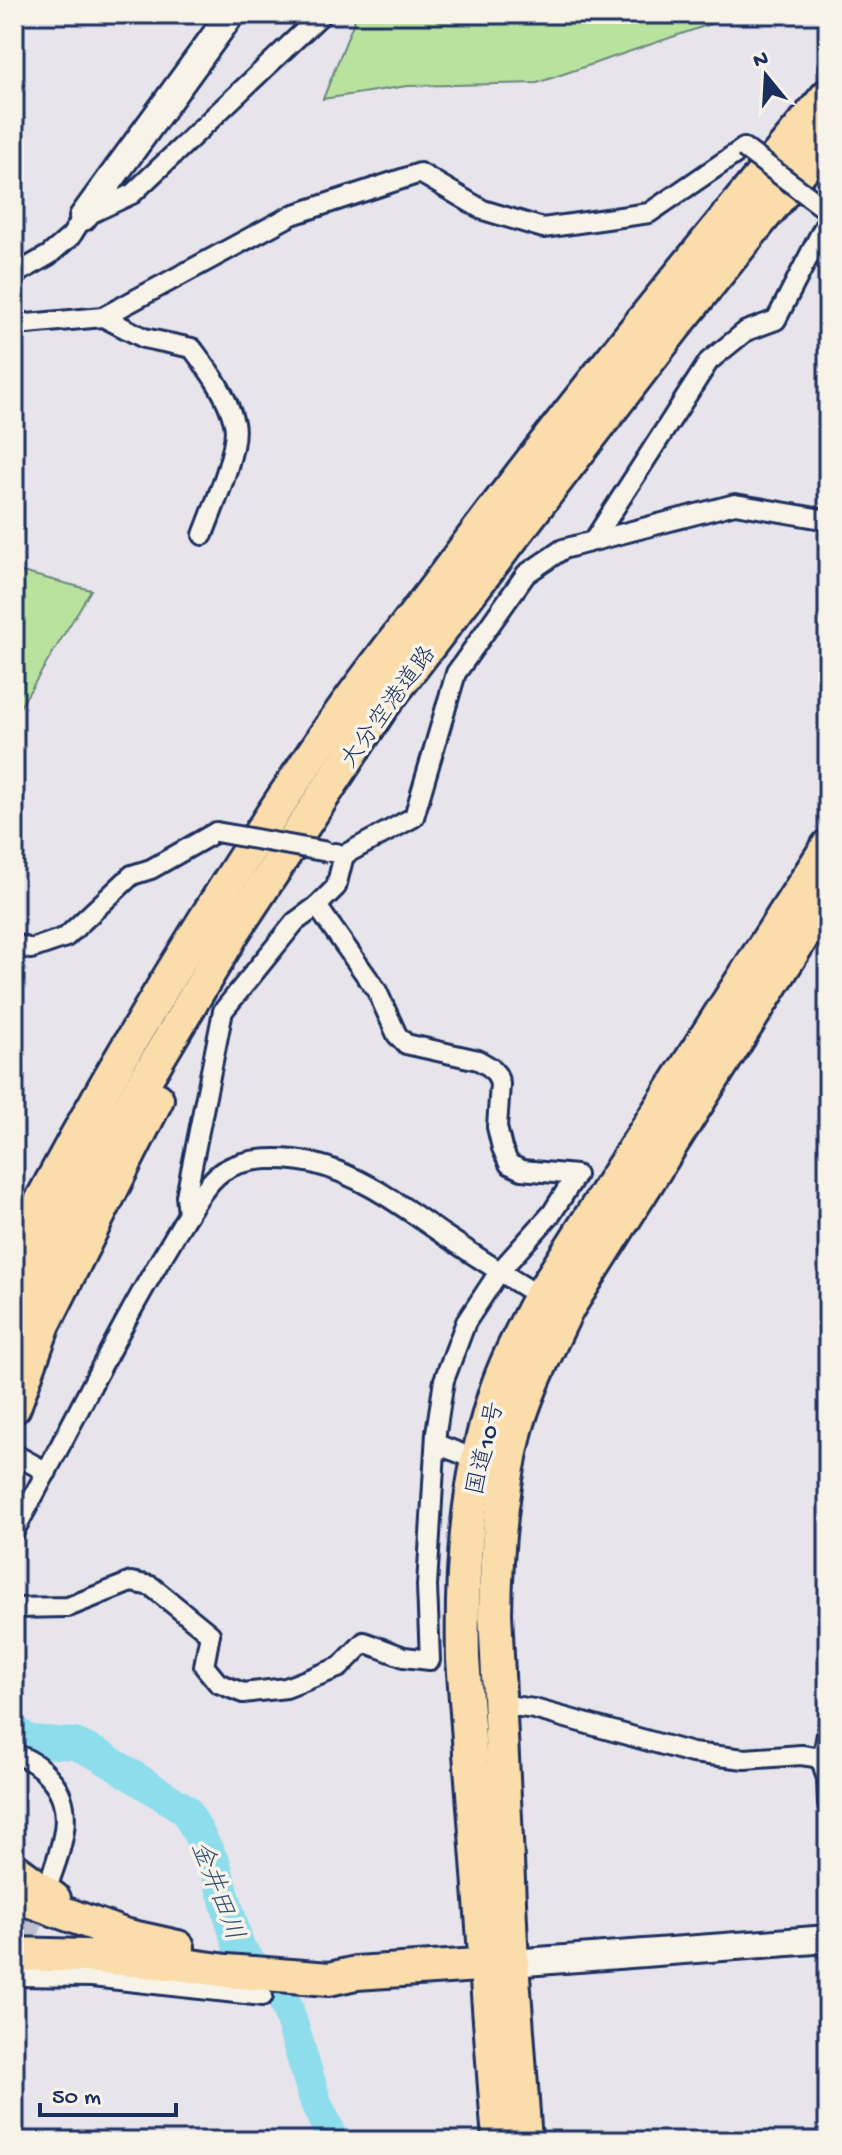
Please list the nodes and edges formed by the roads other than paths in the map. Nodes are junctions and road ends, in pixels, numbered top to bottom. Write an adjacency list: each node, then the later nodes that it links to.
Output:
1 (231, 14): 6 (street)
2 (322, 14): 6 (street)
3 (828, 95): 21 (highway, 大分空港道路)
4 (828, 137): 14 (highway, 大分空港道路)
5 (828, 211): 9 (street, bridge)
6 (83, 217): 8 (street)
7 (828, 219): 13 (street)
8 (14, 275)
9 (103, 317): 10 (street); 12 (street)
10 (14, 318)
11 (828, 520): 13 (street)
12 (203, 535)
13 (594, 540): 16 (street)
14 (381, 708): 24 (highway, 大分空港道路); 25 (highway)
15 (828, 846): 23 (highway, 国道10号)
16 (336, 853): 18 (street); 19 (street, bridge)
17 (828, 896): 23 (highway, 国道10号)
18 (317, 906): 20 (street); 22 (street)
19 (14, 944)
20 (188, 1214): 22 (street); 30 (street)
21 (14, 1253)
22 (499, 1272): 23 (street); 26 (street)
23 (553, 1304): 28 (highway, 国道10号); 29 (highway, 国道10号)
24 (14, 1320)
25 (14, 1407)
26 (436, 1444): 28 (street); 32 (street)
27 (14, 1454): 30 (street)
28 (477, 1460): 29 (street); 46 (highway, 国道10号)
29 (509, 1470): 33 (highway, 国道10号)
30 (47, 1472): 31 (street)
31 (14, 1531)
32 (14, 1608)
33 (500, 1704): 36 (street); 46 (highway, 国道10号)
34 (828, 1728): 36 (street)
35 (14, 1754): 39 (street)
36 (822, 1762): 37 (street)
37 (828, 1804)
38 (14, 1869): 42 (highway)
39 (48, 1885)
40 (14, 1895): 42 (highway)
41 (14, 1908): 45 (highway)
42 (102, 1925): 44 (highway)
43 (828, 1939): 46 (street)
44 (220, 1962): 45 (highway); 46 (highway)
45 (170, 1963): 47 (highway)
46 (499, 1963): 49 (highway, 国道10号); 50 (highway, 国道10号)
47 (14, 1967): 48 (street)
48 (263, 1996)
49 (499, 2141)
50 (525, 2141)

